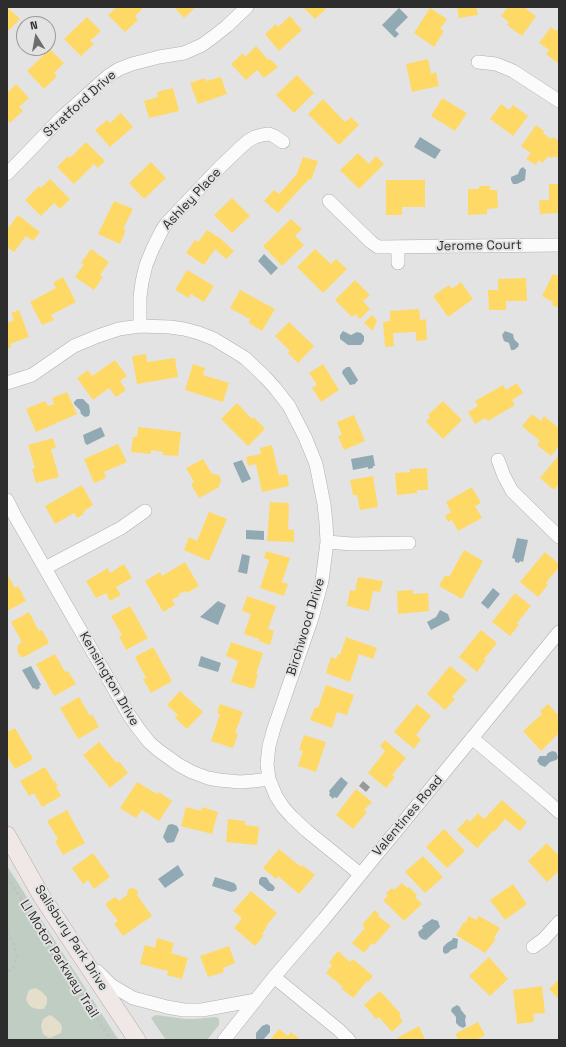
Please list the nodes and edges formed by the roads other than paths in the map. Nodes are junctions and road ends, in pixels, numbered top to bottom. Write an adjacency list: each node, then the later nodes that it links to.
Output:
1 (247, 7): 5 (street, Stratford Drive)
2 (478, 62): 3 (street)
3 (559, 101)
4 (283, 142): 10 (street, Ashley Place)
5 (7, 174)
6 (329, 201): 8 (street, Jerome Court)
7 (559, 245): 8 (street, Jerome Court)
8 (398, 247): 9 (street)
9 (398, 263)
10 (140, 326): 11 (street, Birchwood Drive); 16 (street, Birchwood Drive)
11 (7, 383)
12 (498, 460): 15 (street)
13 (7, 500): 18 (street, Kensington Drive)
14 (145, 511): 18 (street)
15 (559, 537)
16 (327, 542): 17 (street); 21 (street, Birchwood Drive)
17 (409, 543)
18 (45, 568): 21 (street, Kensington Drive)
19 (559, 632): 20 (street, Valentines Road)
20 (472, 738): 22 (street); 24 (street, Valentines Road)
21 (270, 779): 24 (street, Birchwood Drive)
22 (559, 812)
23 (7, 834): 27 (main road, Salisbury Park Drive)
24 (360, 874): 28 (street, Valentines Road)
25 (559, 922): 26 (street)
26 (533, 947)
27 (82, 956): 29 (street); 30 (main road, Salisbury Park Drive)
28 (274, 977): 29 (street, Valentines Road); 32 (street)
29 (256, 1000): 31 (street, Valentines Road)
30 (138, 1040)
31 (224, 1040)
32 (349, 1040)

